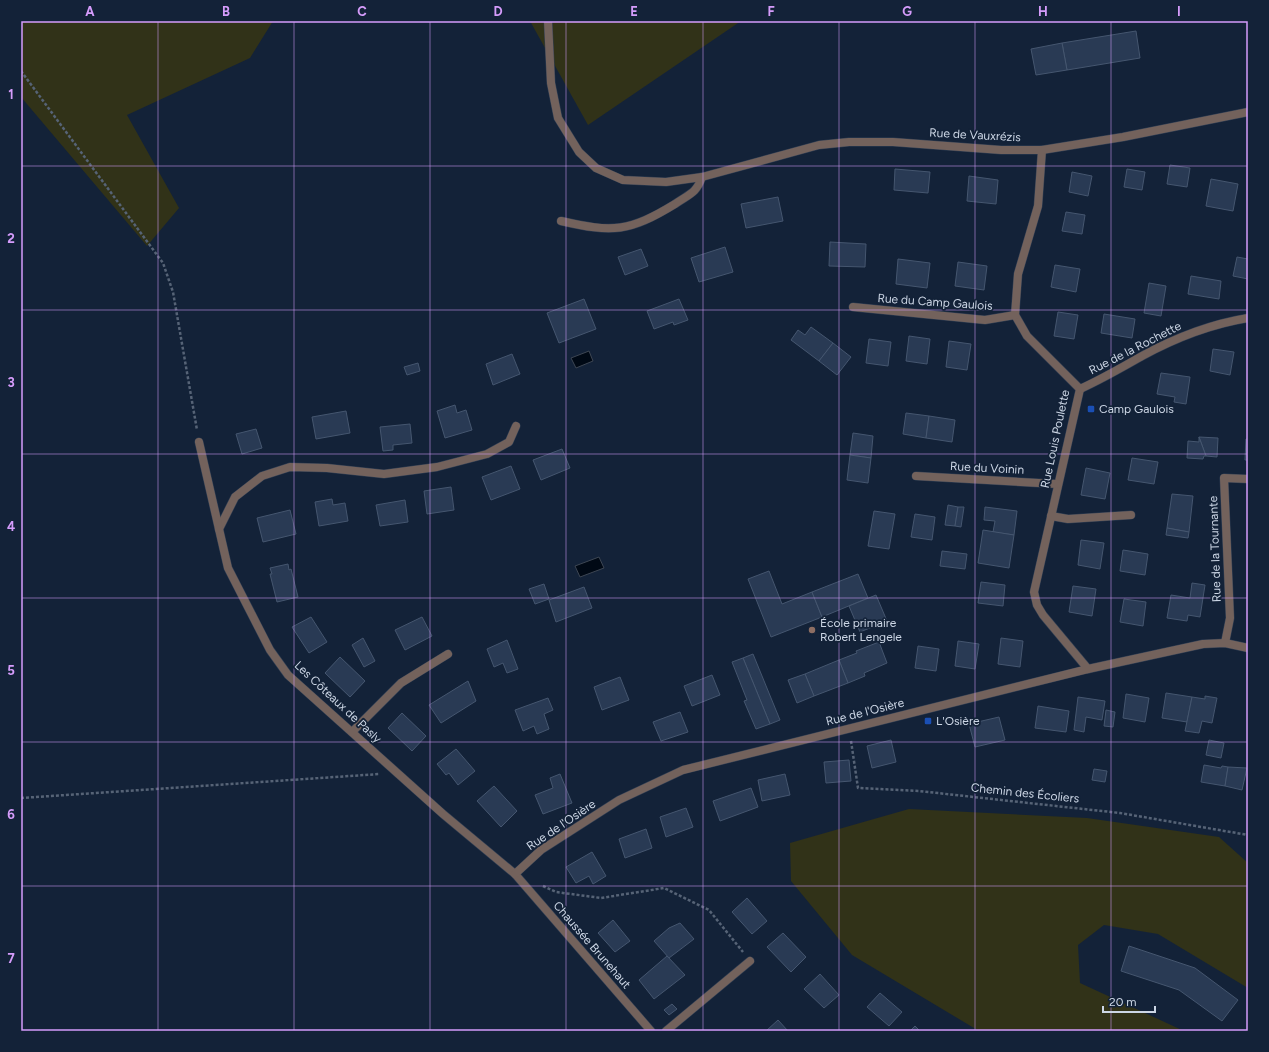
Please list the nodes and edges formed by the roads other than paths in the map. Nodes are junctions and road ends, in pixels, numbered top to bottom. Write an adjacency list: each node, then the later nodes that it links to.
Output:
1 (548, 21): 4 (street, Rue de Vauxrézis)
2 (1248, 112): 3 (street, Rue de Vauxrézis)
3 (1042, 150): 4 (street, Rue de Vauxrézis); 7 (street)
4 (702, 177): 5 (street)
5 (562, 221)
6 (853, 307): 7 (street, Rue du Camp Gaulois)
7 (1015, 315): 9 (street, Rue Louis Poulette)
8 (1248, 318): 9 (street, Rue de la Rochette)
9 (1080, 388): 14 (street, Rue Louis Poulette)
10 (516, 426): 17 (street)
11 (199, 442): 17 (street, Les Côteaux de Pasly)
12 (916, 476): 14 (street, Rue du Voinin)
13 (1248, 479): 18 (street, Rue de la Tournante)
14 (1057, 484): 16 (street, Rue Louis Poulette)
15 (1131, 515): 16 (street)
16 (1051, 516): 21 (street, Rue Louis Poulette)
17 (220, 529): 22 (street, Les Côteaux de Pasly)
18 (1225, 642): 19 (street, Rue de l'Osière); 21 (street, Rue de l'Osière)
19 (1248, 648)
20 (448, 654): 22 (street)
21 (1088, 669): 23 (street, Rue de l'Osière)
22 (352, 732): 23 (street, Les Côteaux de Pasly)
23 (515, 874): 25 (street, Chaussée Brunehaut)
24 (750, 961): 26 (street)
25 (651, 1031)
26 (666, 1031)

